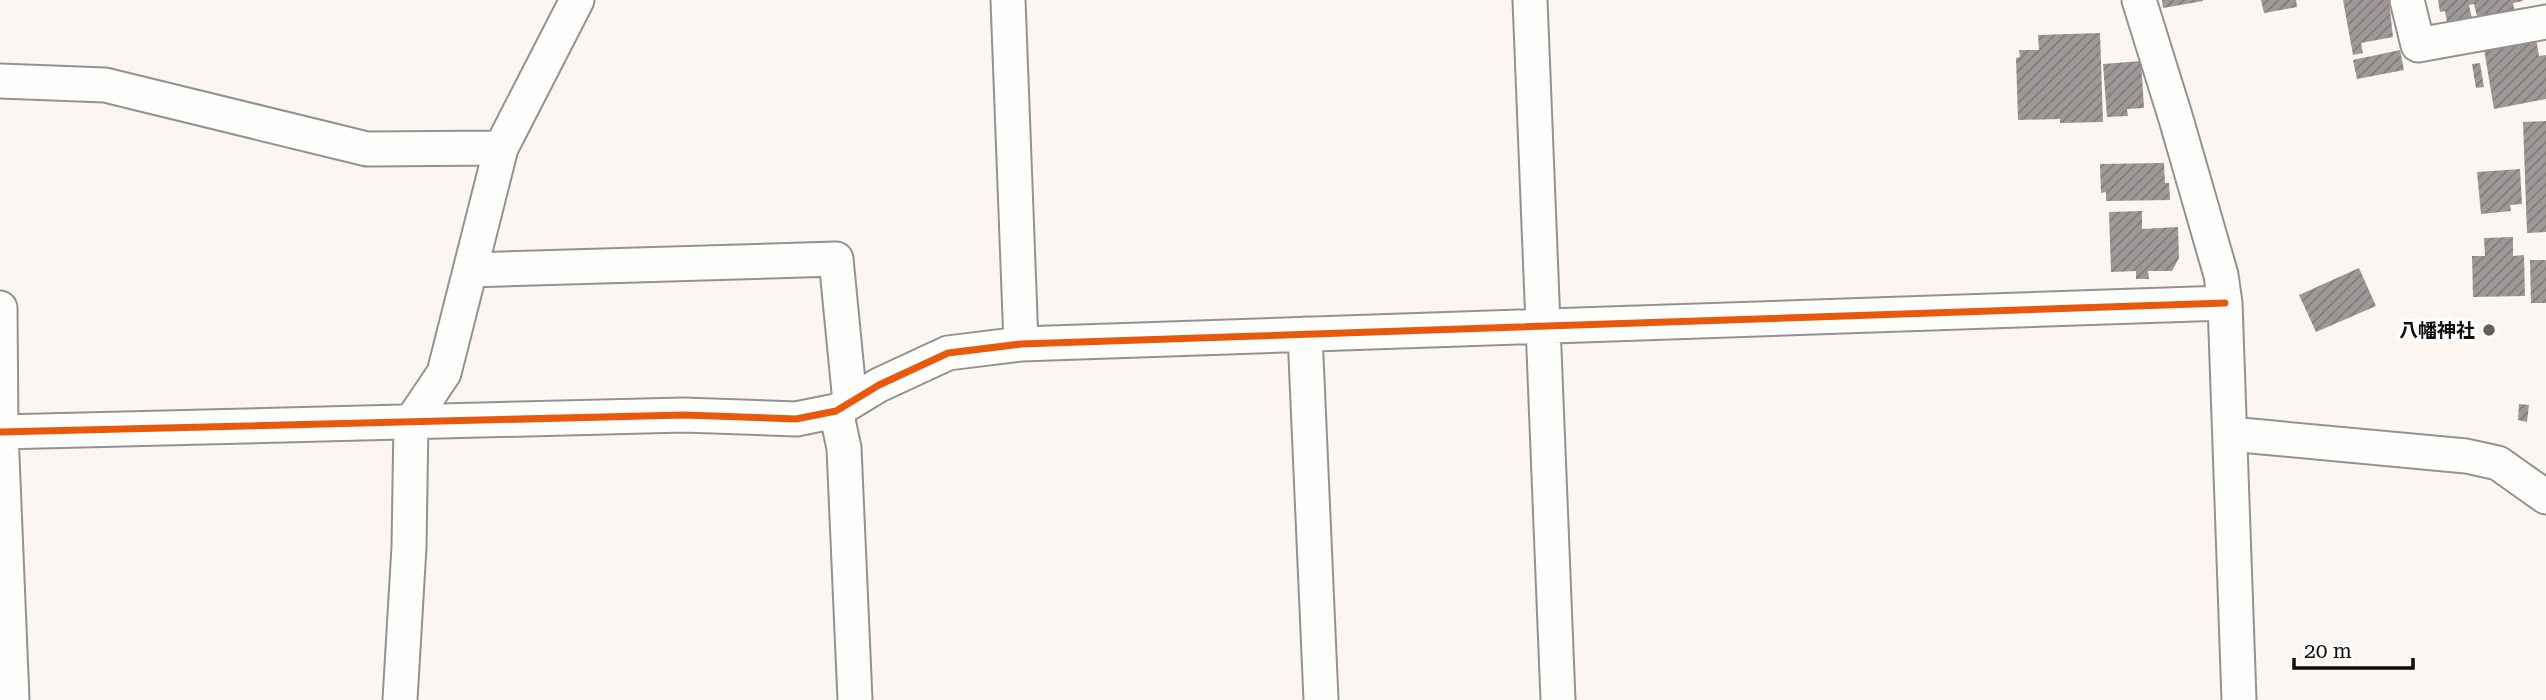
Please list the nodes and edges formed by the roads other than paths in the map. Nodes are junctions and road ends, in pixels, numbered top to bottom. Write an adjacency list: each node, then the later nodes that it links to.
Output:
1 (577, 0): 8 (street)
2 (1007, 0): 14 (street)
3 (1530, 0): 12 (street)
4 (2138, 0): 10 (street)
5 (2407, 0): 6 (street)
6 (2546, 22)
7 (0, 81): 8 (street)
8 (501, 148): 9 (street)
9 (470, 270): 15 (street); 16 (street)
10 (2225, 303): 12 (street); 18 (street)
11 (0, 308): 17 (street)
12 (1543, 325): 13 (street); 24 (street)
13 (1305, 334): 14 (street); 23 (street)
14 (1021, 344): 15 (street)
15 (843, 407): 16 (street); 22 (street)
16 (411, 422): 17 (street); 21 (street)
17 (1, 432): 20 (street)
18 (2230, 434): 19 (street); 25 (street)
19 (2546, 497)
20 (12, 700)
21 (401, 700)
22 (855, 700)
23 (1321, 700)
24 (1558, 700)
25 (2239, 700)

